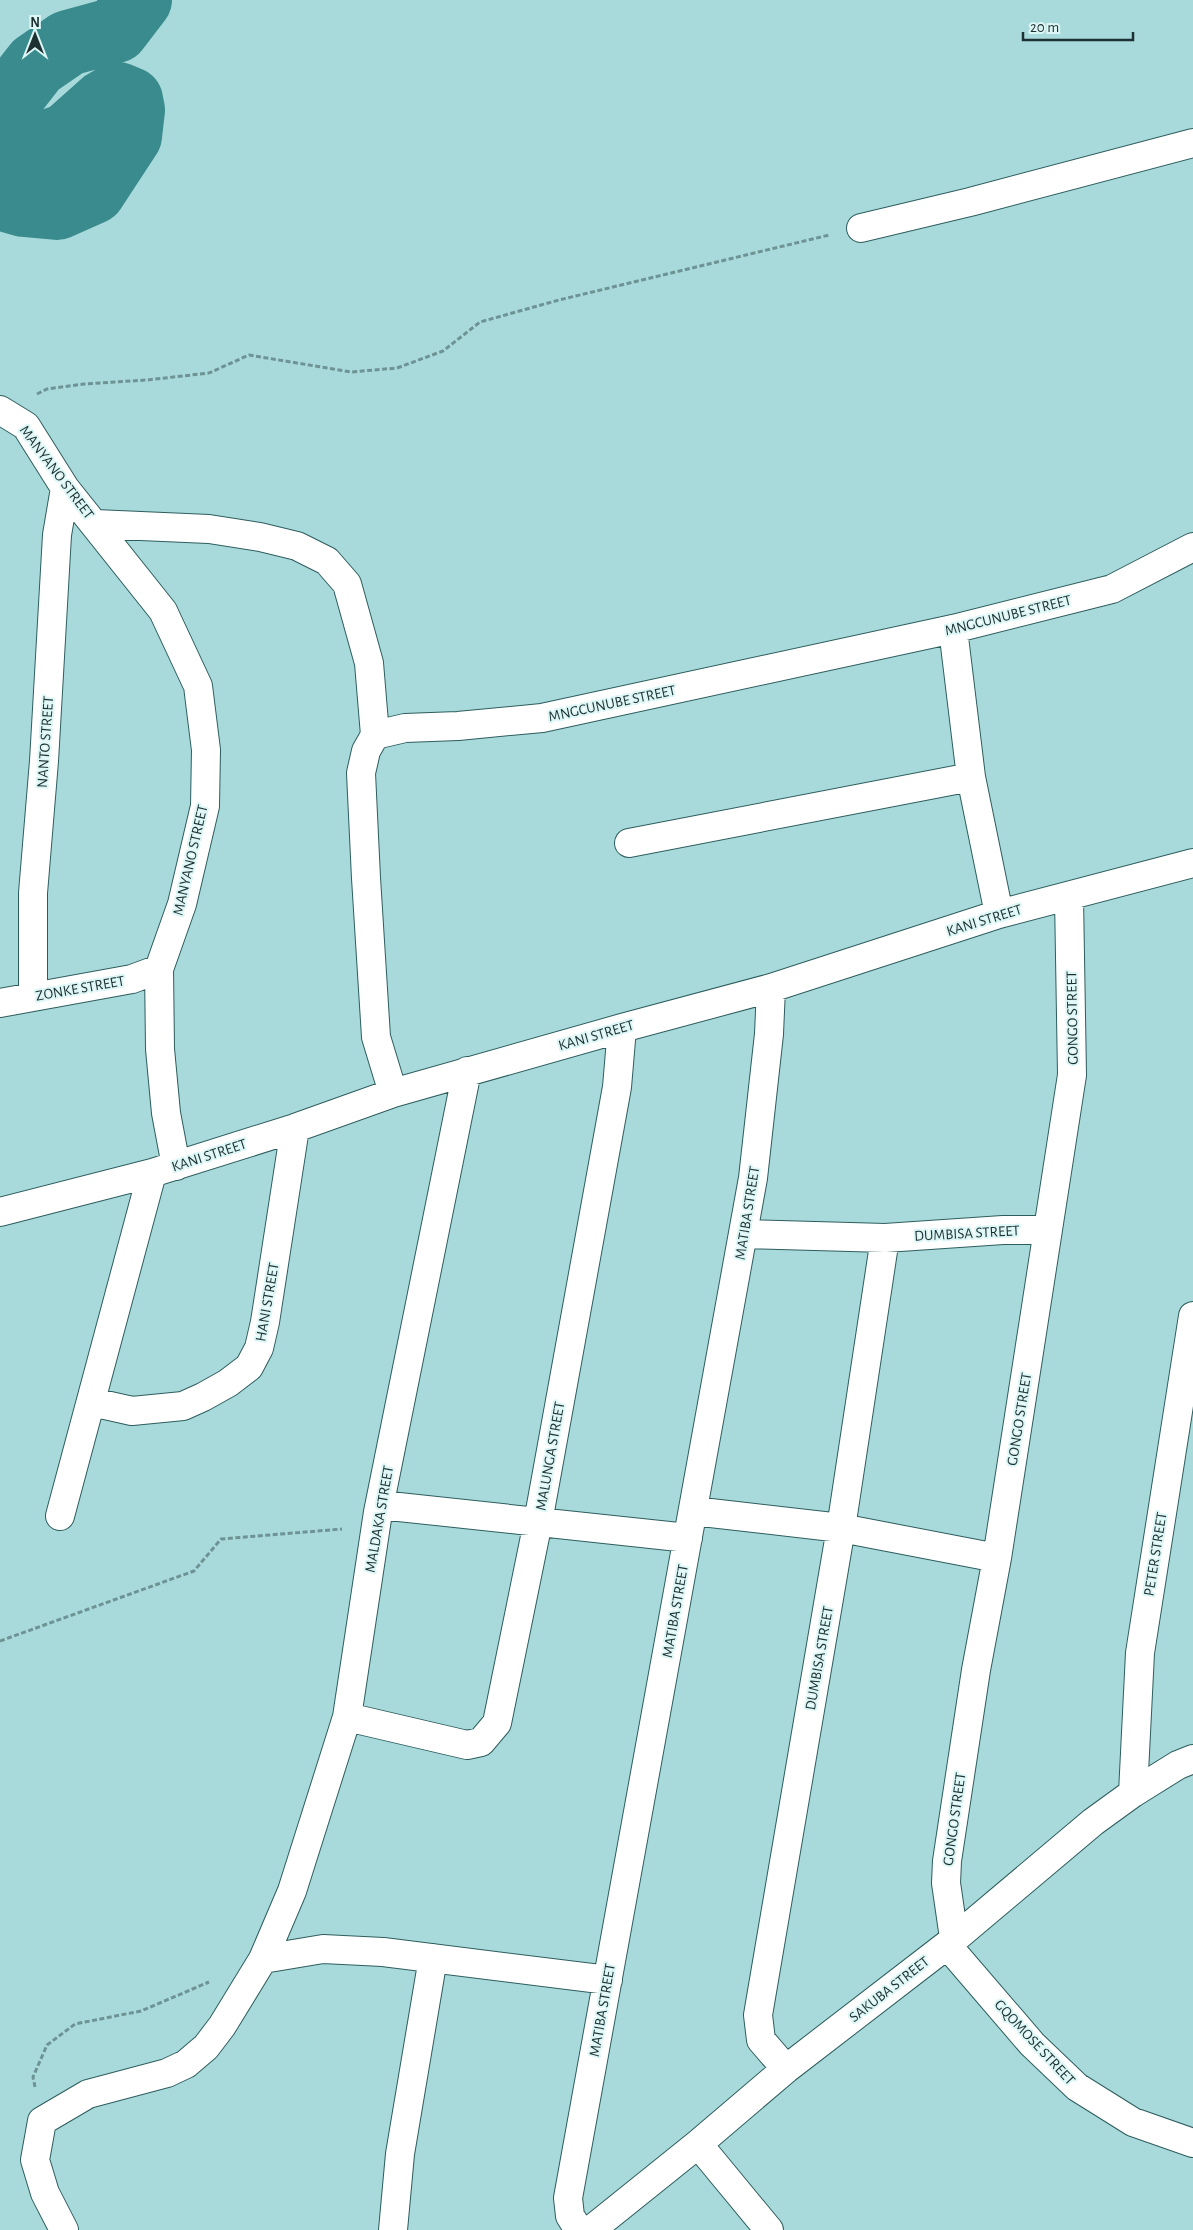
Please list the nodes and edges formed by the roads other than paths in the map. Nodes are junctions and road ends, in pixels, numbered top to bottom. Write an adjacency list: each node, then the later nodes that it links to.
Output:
1 (1193, 143): 2 (street)
2 (861, 228)
3 (3, 411): 4 (street, MANYANO STREET)
4 (66, 488): 5 (street, MANYANO STREET); 16 (street, NANTO STREET)
5 (95, 524): 8 (street); 14 (street, MANYANO STREET)
6 (1193, 547): 7 (street, MNGCUNUBE STREET)
7 (953, 629): 8 (street, MNGCUNUBE STREET); 9 (street)
8 (375, 735): 20 (street)
9 (971, 778): 10 (street); 13 (street)
10 (629, 843)
11 (1193, 864): 12 (street, KANI STREET)
12 (1069, 897): 13 (street, KANI STREET); 24 (street, GONGO STREET)
13 (999, 914): 15 (street, KANI STREET)
14 (158, 969): 16 (street, ZONKE STREET); 22 (street, MANYANO STREET)
15 (771, 988): 18 (street, KANI STREET); 25 (street, MATIBA STREET)
16 (33, 997): 17 (street, ZONKE STREET)
17 (0, 1003)
18 (622, 1028): 19 (street, KANI STREET); 33 (street, MALUNGA STREET)
19 (467, 1071): 20 (street, KANI STREET); 32 (street, MALDAKA STREET)
20 (393, 1093): 21 (street, KANI STREET)
21 (295, 1128): 22 (street, KANI STREET); 29 (street, HANI STREET)
22 (164, 1170): 23 (street, KANI STREET); 29 (street)
23 (0, 1212)
24 (1048, 1230): 26 (street, DUMBISA STREET); 36 (street, GONGO STREET)
25 (744, 1234): 26 (street, DUMBISA STREET); 30 (street, MATIBA STREET)
26 (885, 1238): 34 (street, DUMBISA STREET)
27 (1193, 1316): 28 (street, PETER STREET)
28 (1188, 1380): 39 (street, PETER STREET)
29 (92, 1402): 31 (street)
30 (693, 1511): 34 (street); 35 (street, MATIBA STREET)
31 (60, 1516)
32 (378, 1516): 33 (street); 37 (street, MALDAKA STREET)
33 (538, 1522): 35 (street); 37 (street, MALUNGA STREET)
34 (841, 1528): 36 (street); 44 (street, DUMBISA STREET)
35 (688, 1538): 43 (street, MATIBA STREET)
36 (997, 1558): 40 (street, GONGO STREET)
37 (347, 1717): 42 (street, MALDAKA STREET)
38 (1193, 1759): 39 (street, SAKUBA STREET)
39 (1133, 1793): 40 (street, SAKUBA STREET)
40 (950, 1942): 44 (street, SAKUBA STREET); 45 (street, GQOMOSE STREET)
41 (433, 1958): 42 (street); 43 (street); 48 (street)
42 (263, 1959): 47 (street, MALDAKA STREET)
43 (608, 1980): 49 (street, MATIBA STREET)
44 (786, 2069): 46 (street, SAKUBA STREET)
45 (1193, 2143)
46 (698, 2144): 50 (street, SAKUBA STREET); 51 (street)
47 (64, 2230)
48 (393, 2230)
49 (579, 2230)
50 (591, 2230)
51 (769, 2230)

